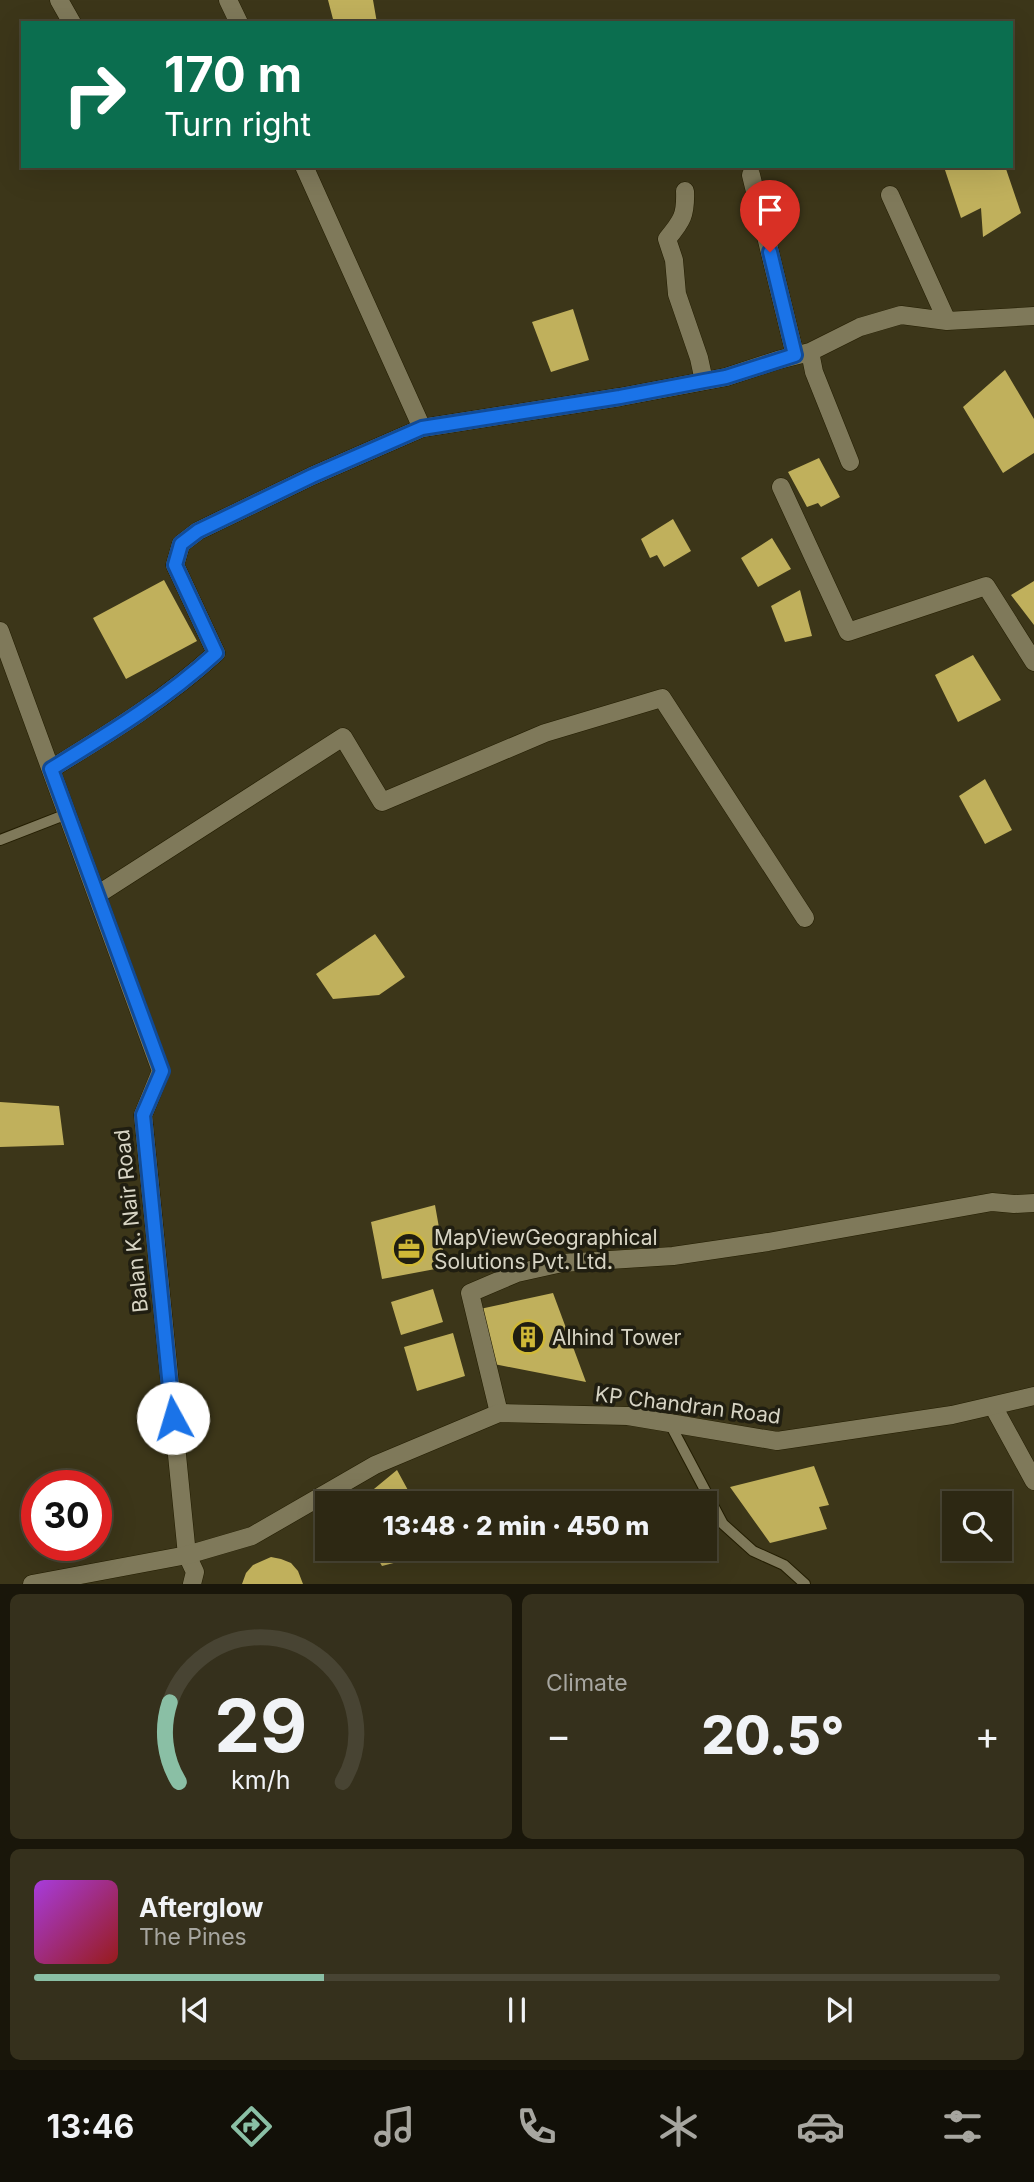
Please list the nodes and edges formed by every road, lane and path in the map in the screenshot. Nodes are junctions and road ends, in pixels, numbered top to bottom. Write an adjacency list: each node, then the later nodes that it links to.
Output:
1 (59, 0): 3 (street)
2 (228, 0): 4 (street)
3 (71, 21)
4 (238, 21)
5 (305, 168): 13 (street)
6 (751, 175): 11 (street)
7 (685, 191): 12 (street)
8 (890, 195): 10 (street)
9 (1034, 316): 10 (street)
10 (947, 321): 11 (street)
11 (803, 354): 12 (street); 14 (street)
12 (704, 381): 13 (street)
13 (422, 428): 18 (street)
14 (849, 462)
15 (781, 486): 17 (street)
16 (0, 631): 18 (street, Balan K. Nair Road)
17 (1034, 662)
18 (51, 769): 19 (street, Balan K. Nair Road)
19 (67, 814): 20 (lane); 21 (street, Balan K. Nair Road)
20 (0, 840)
21 (97, 895): 22 (street); 29 (street, Balan K. Nair Road)
22 (805, 918)
23 (1034, 1203): 26 (street)
24 (1034, 1396): 25 (street, KP Chandran Road)
25 (993, 1406): 27 (street, KP Chandran Road); 28 (street)
26 (499, 1413): 27 (street, KP Chandran Road); 29 (street, KP Chandran Road)
27 (670, 1424): 32 (lane)
28 (1034, 1481)
29 (187, 1555): 30 (street, KP Chandran Road); 31 (street, Balan K. Nair Road)
30 (32, 1584)
31 (192, 1584)
32 (804, 1584)

